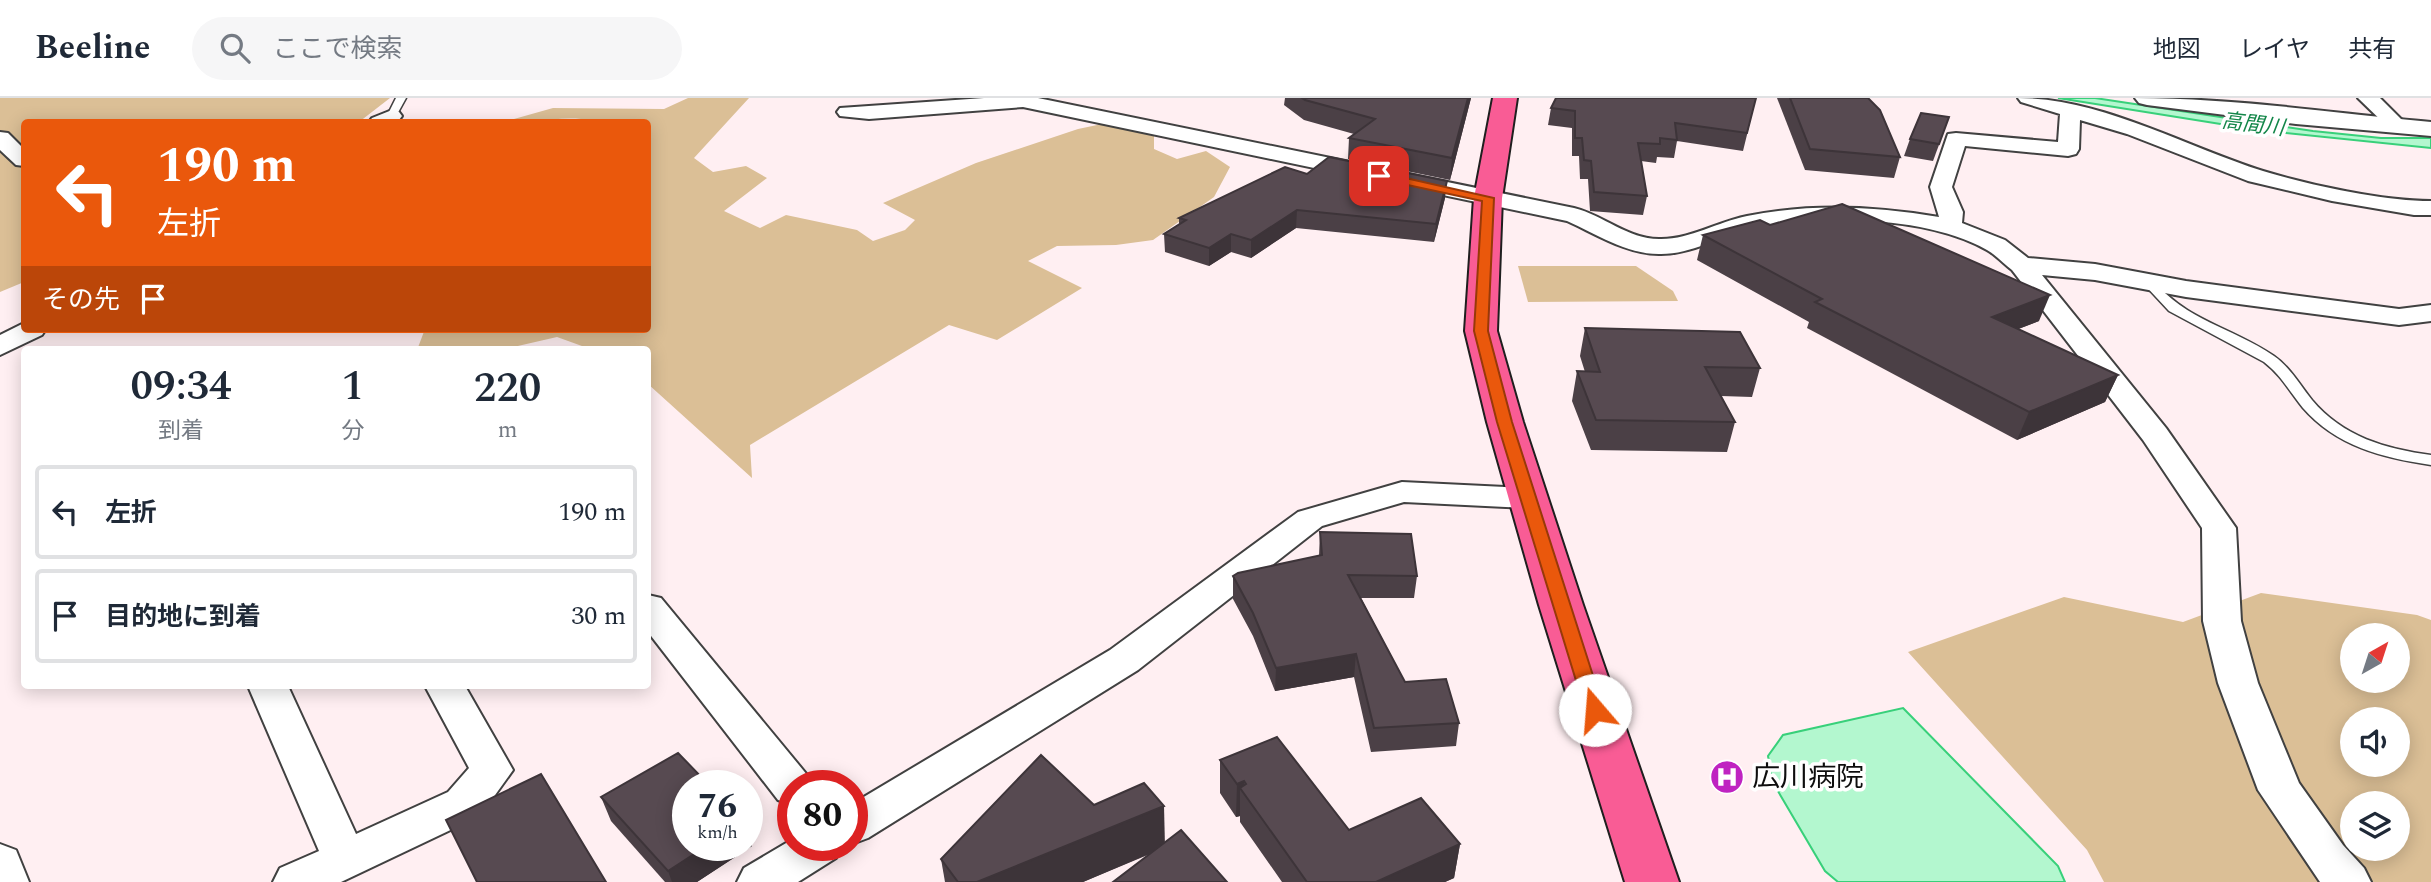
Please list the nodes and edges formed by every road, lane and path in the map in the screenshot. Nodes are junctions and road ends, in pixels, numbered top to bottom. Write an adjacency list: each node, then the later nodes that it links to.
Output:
1 (1505, 98): 12 (highway)
2 (2028, 98): 6 (street)
3 (2147, 98): 8 (street)
4 (2368, 98): 8 (street)
5 (1017, 100): 7 (street); 12 (street)
6 (2070, 110): 13 (street); 14 (street)
7 (847, 112)
8 (2399, 127): 9 (street)
9 (2430, 130)
10 (0, 138): 11 (street)
11 (21, 157)
12 (1488, 198): 14 (street); 23 (highway)
13 (2431, 208)
14 (1950, 227): 15 (street)
15 (2021, 265): 16 (street); 36 (street)
16 (2148, 282): 18 (street); 22 (lane)
17 (2431, 313): 18 (street)
18 (2399, 317): 20 (street)
19 (24, 333): 21 (street)
20 (2431, 334)
21 (0, 346)
22 (2431, 460)
23 (1528, 498): 28 (street); 35 (highway)
24 (651, 611): 27 (street)
25 (269, 689): 29 (street)
26 (447, 689): 29 (street)
27 (779, 770)
28 (868, 815)
29 (345, 859): 33 (street)
30 (794, 861): 34 (street)
31 (0, 863): 32 (street)
32 (6, 882)
33 (296, 882)
34 (760, 882)
35 (1652, 882)
36 (2348, 882)

